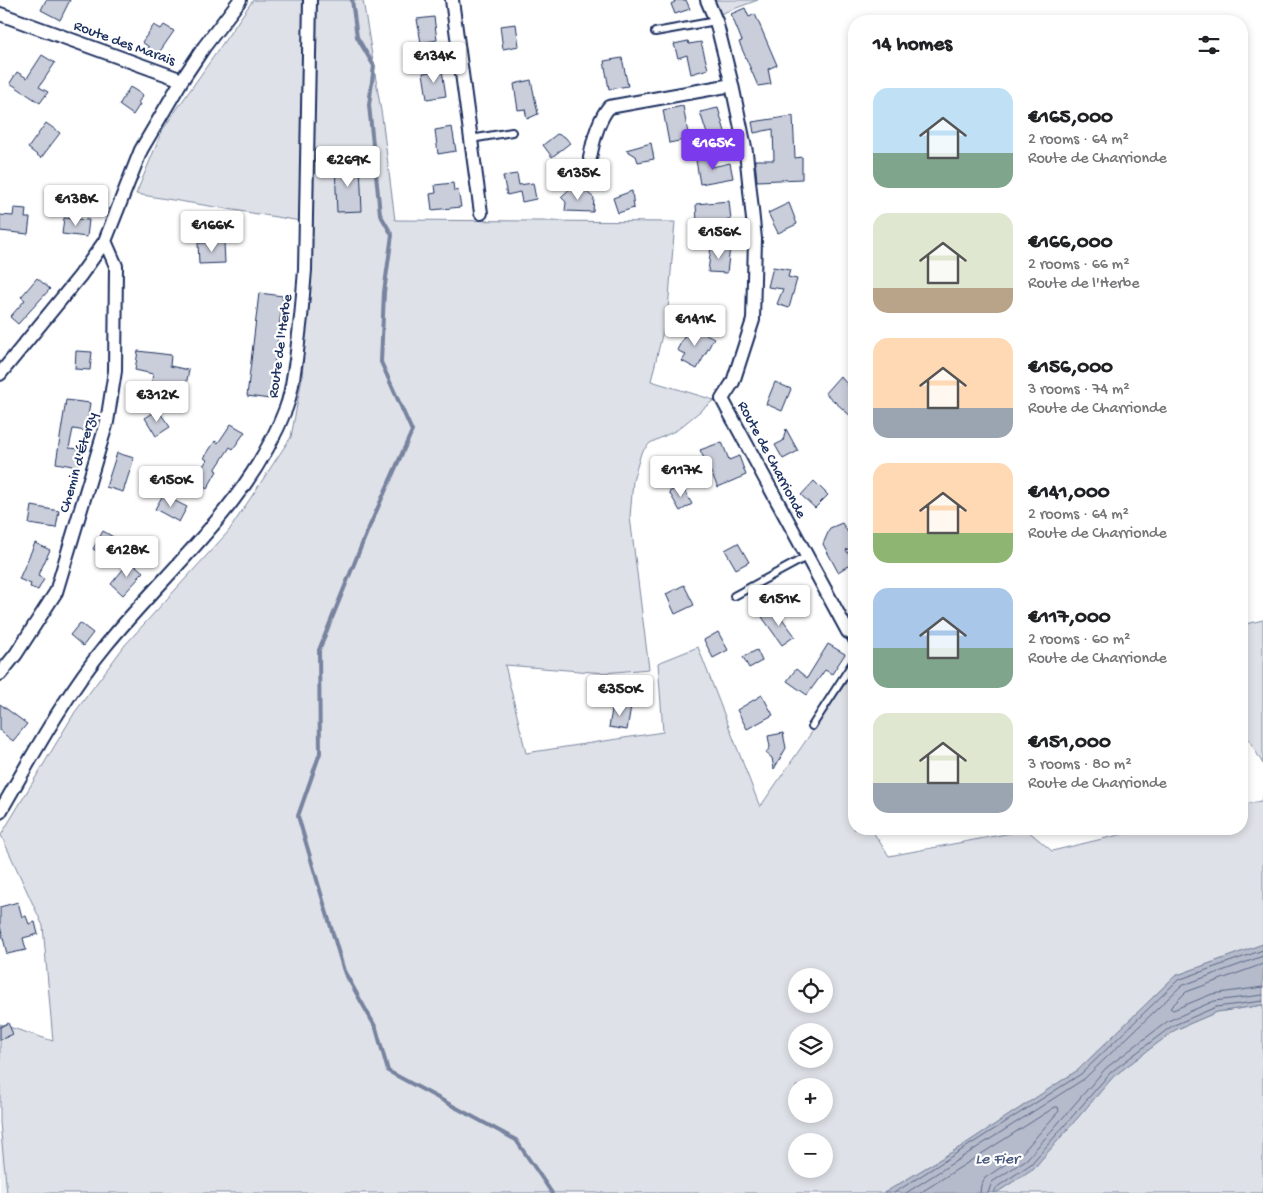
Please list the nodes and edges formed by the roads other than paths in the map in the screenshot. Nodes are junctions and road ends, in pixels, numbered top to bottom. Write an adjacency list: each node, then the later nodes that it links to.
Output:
1 (240, 0): 8 (street)
2 (310, 0): 22 (street, Route de l'Herbe)
3 (452, 0): 11 (street)
4 (707, 0): 6 (street, Route de Charrionde)
5 (0, 14): 8 (street, Route des Marais)
6 (716, 21): 7 (lane); 9 (street, Route de Charrionde)
7 (655, 32)
8 (182, 80): 14 (street)
9 (732, 85): 12 (street); 16 (street, Route de Charrionde)
10 (512, 132): 11 (lane)
11 (471, 139): 13 (street)
12 (590, 158)
13 (481, 213)
14 (105, 241): 15 (street); 20 (street, Chemin d'Éterzy)
15 (0, 374)
16 (806, 557): 17 (lane); 18 (street, Route de Charrionde)
17 (734, 596)
18 (848, 632)
19 (848, 670): 21 (lane)
20 (0, 674)
21 (812, 726)
22 (0, 812)

